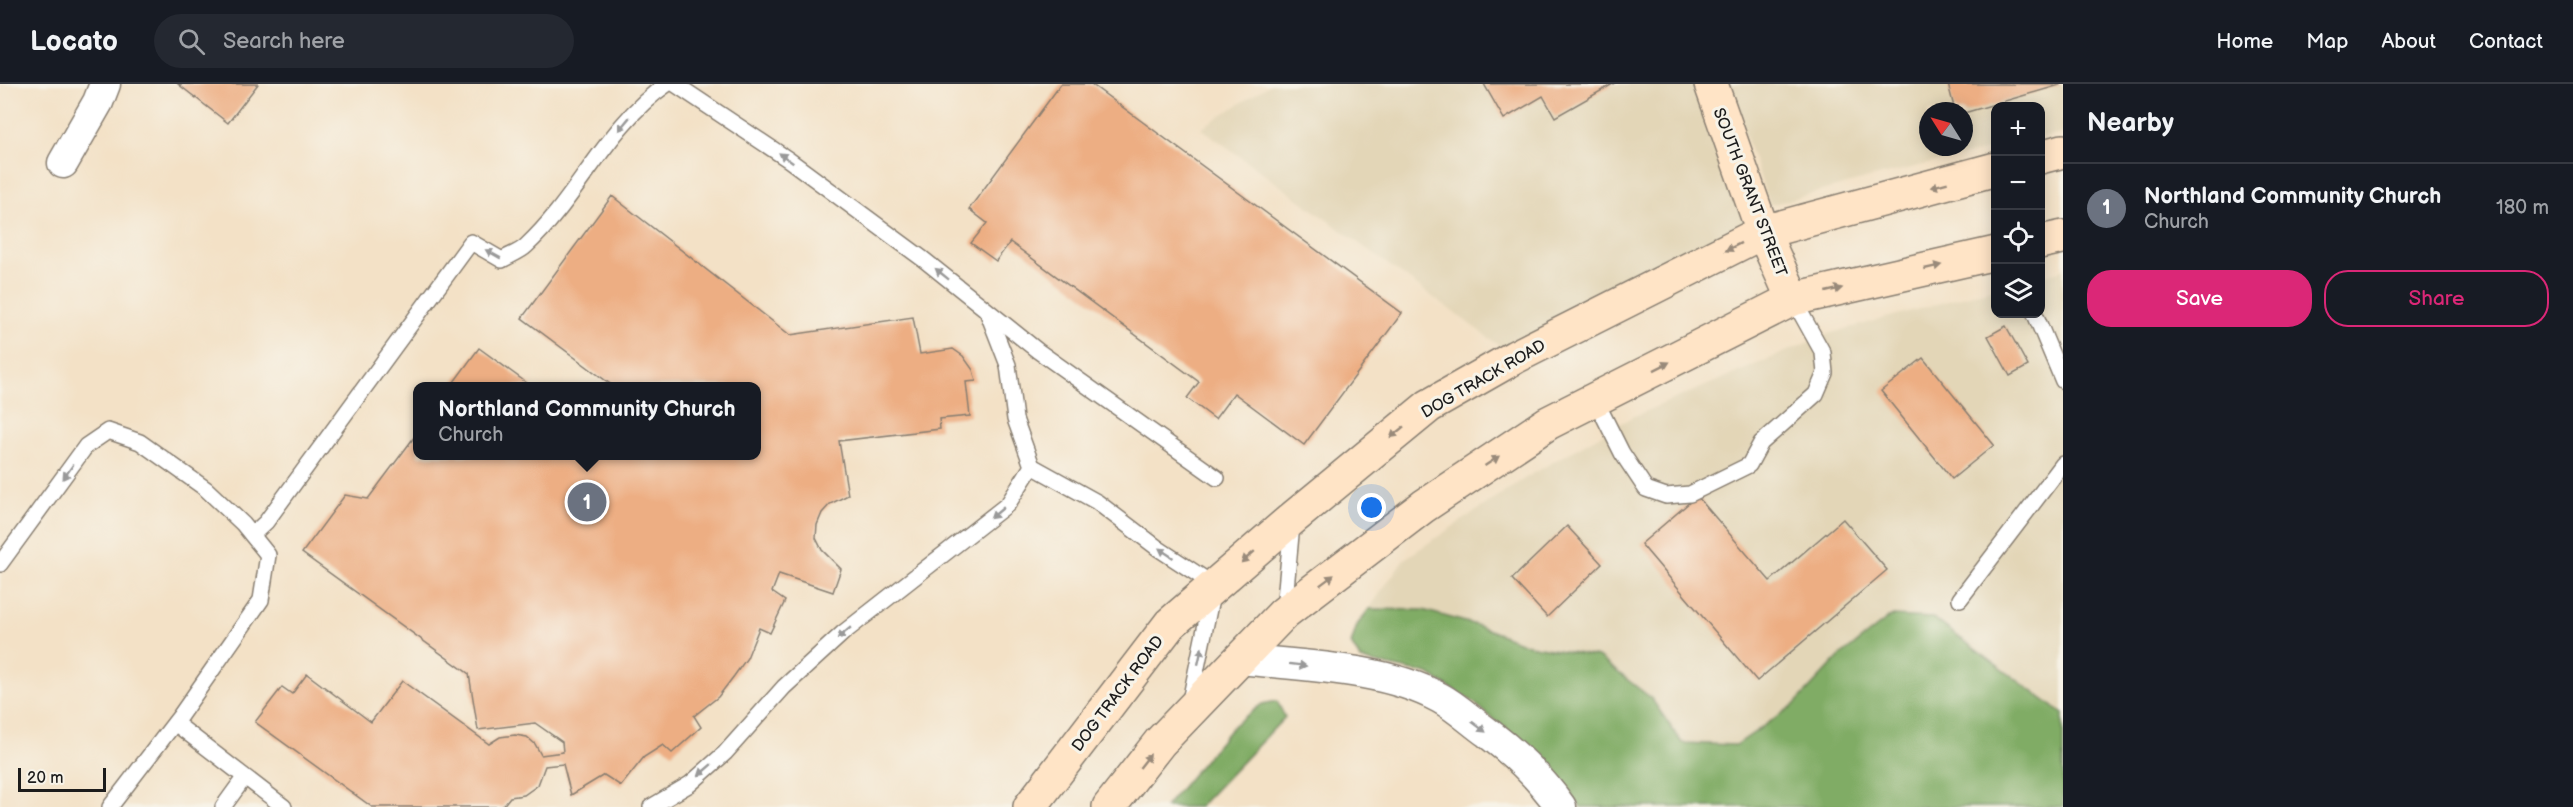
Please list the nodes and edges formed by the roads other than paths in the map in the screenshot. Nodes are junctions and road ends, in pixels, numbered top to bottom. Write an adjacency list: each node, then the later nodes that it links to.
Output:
1 (105, 84): 7 (street)
2 (667, 84): 23 (lane, one-way to 23)
3 (675, 84): 14 (lane, one-way to 3)
4 (1711, 84): 9 (main road, SOUTH GRANT STREET)
5 (2063, 151): 6 (main road)
6 (2045, 156)
7 (63, 163)
8 (1991, 171): 9 (main road, DOG TRACK ROAD, one-way to 9)
9 (1763, 232): 13 (main road, SOUTH GRANT STREET); 22 (main road, DOG TRACK ROAD, one-way to 22)
10 (2063, 237): 11 (main road)
11 (2045, 242)
12 (1991, 254): 13 (main road, one-way to 12)
13 (1793, 299): 18 (main road, one-way to 13); 18 (lane)
14 (987, 311): 20 (lane); 21 (lane)
15 (2038, 318): 16 (lane)
16 (2056, 347): 17 (lane)
17 (2063, 381)
18 (1595, 399): 27 (main road, one-way to 18)
19 (2063, 464): 26 (lane)
20 (1032, 466): 25 (lane, one-way to 20); 35 (lane, one-way to 35)
21 (1217, 478)
22 (1293, 518): 25 (main road, DOG TRACK ROAD, one-way to 25); 27 (lane)
23 (252, 535): 24 (lane, one-way to 24); 30 (lane)
24 (0, 564)
25 (1214, 585): 29 (lane, one-way to 25); 36 (main road, DOG TRACK ROAD)
26 (1960, 598)
27 (1284, 613): 28 (main road)
28 (1240, 659): 29 (main road); 38 (street, one-way to 38)
29 (1187, 713): 37 (main road, one-way to 29)
30 (175, 723): 31 (lane); 32 (lane)
31 (244, 778): 33 (lane); 34 (lane)
32 (110, 807)
33 (224, 807)
34 (284, 807)
35 (651, 807)
36 (1030, 807)
37 (1109, 807)
38 (1561, 807)

